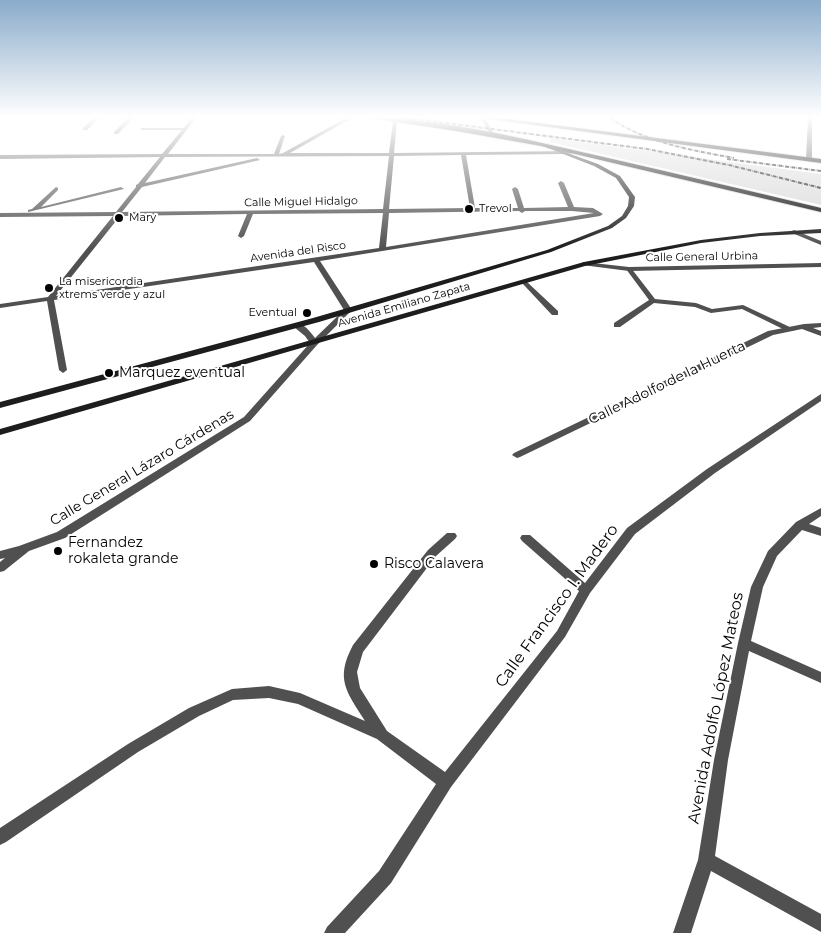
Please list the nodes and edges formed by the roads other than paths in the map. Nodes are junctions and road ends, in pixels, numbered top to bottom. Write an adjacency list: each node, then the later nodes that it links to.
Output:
1 (159, 162): 8 (street)
2 (251, 162): 8 (street)
3 (392, 162): 15 (street)
4 (464, 162): 16 (street)
5 (587, 162): 37 (main road, Avenida Emiliano Zapata)
6 (614, 162): 14 (main road)
7 (561, 183): 12 (street)
8 (138, 186): 19 (street)
9 (56, 189): 13 (street)
10 (122, 189): 13 (street)
11 (515, 189): 17 (street)
12 (572, 209): 17 (street, Calle Miguel Hidalgo); 21 (street, Calle Miguel Hidalgo)
13 (34, 210): 20 (street)
14 (821, 210)
15 (386, 211): 16 (street, Calle Miguel Hidalgo); 18 (street, Calle Miguel Hidalgo); 27 (street)
16 (473, 211): 17 (street, Calle Miguel Hidalgo)
17 (522, 211)
18 (250, 213): 19 (street, Calle Miguel Hidalgo); 25 (street)
19 (116, 214): 20 (street, Calle Miguel Hidalgo); 34 (street)
20 (8, 215): 22 (street)
21 (598, 215): 27 (street, Avenida del Risco)
22 (0, 216)
23 (821, 231): 24 (main road, Avenida Emiliano Zapata)
24 (794, 232): 26 (street); 29 (main road, Avenida Emiliano Zapata)
25 (241, 236)
26 (821, 243)
27 (382, 250): 28 (street, Avenida del Risco)
28 (316, 260): 34 (street, Avenida del Risco); 37 (street)
29 (584, 264): 31 (street, Calle General Urbina); 32 (main road, Avenida Emiliano Zapata)
30 (821, 265): 31 (street, Calle General Urbina)
31 (629, 269): 35 (street)
32 (524, 282): 38 (street); 45 (main road, Avenida Emiliano Zapata)
33 (0, 299): 34 (street)
34 (50, 299): 36 (street, Avenida del Risco); 46 (street)
35 (653, 301): 40 (street); 43 (street)
36 (0, 306)
37 (348, 310): 39 (main road, Avenida Emiliano Zapata); 45 (street, Calle General Lázaro Cárdenas)
38 (555, 313)
39 (297, 325): 45 (street); 48 (main road, Avenida Emiliano Zapata)
40 (617, 325)
41 (821, 325): 42 (street, Calle Adolfo de la Huerta)
42 (804, 326): 43 (street, Calle Adolfo de la Huerta); 44 (street)
43 (790, 329): 50 (street, Calle Adolfo de la Huerta)
44 (821, 334)
45 (314, 343): 49 (main road, Avenida Emiliano Zapata); 56 (street, Calle General Lázaro Cárdenas)
46 (63, 370)
47 (819, 400): 59 (street, Calle Francisco I. Madero)
48 (0, 405)
49 (0, 432)
50 (518, 455)
51 (821, 511): 52 (street, Avenida Adolfo López Mateos)
52 (800, 525): 53 (street); 60 (street, Avenida Adolfo López Mateos)
53 (821, 532)
54 (451, 536): 62 (street)
55 (526, 538): 59 (street)
56 (25, 548): 57 (street); 58 (street, Calle General Lázaro Cárdenas)
57 (0, 555)
58 (0, 568)
59 (586, 590): 63 (street, Calle Francisco I. Madero)
60 (744, 643): 61 (street); 65 (street, Avenida Adolfo López Mateos)
61 (821, 678)
62 (382, 735): 63 (street); 64 (street)
63 (446, 782): 67 (street, Calle Francisco I. Madero)
64 (0, 837)
65 (706, 860): 66 (street); 68 (street, Avenida Adolfo López Mateos)
66 (821, 923)
67 (333, 933)
68 (682, 933)

